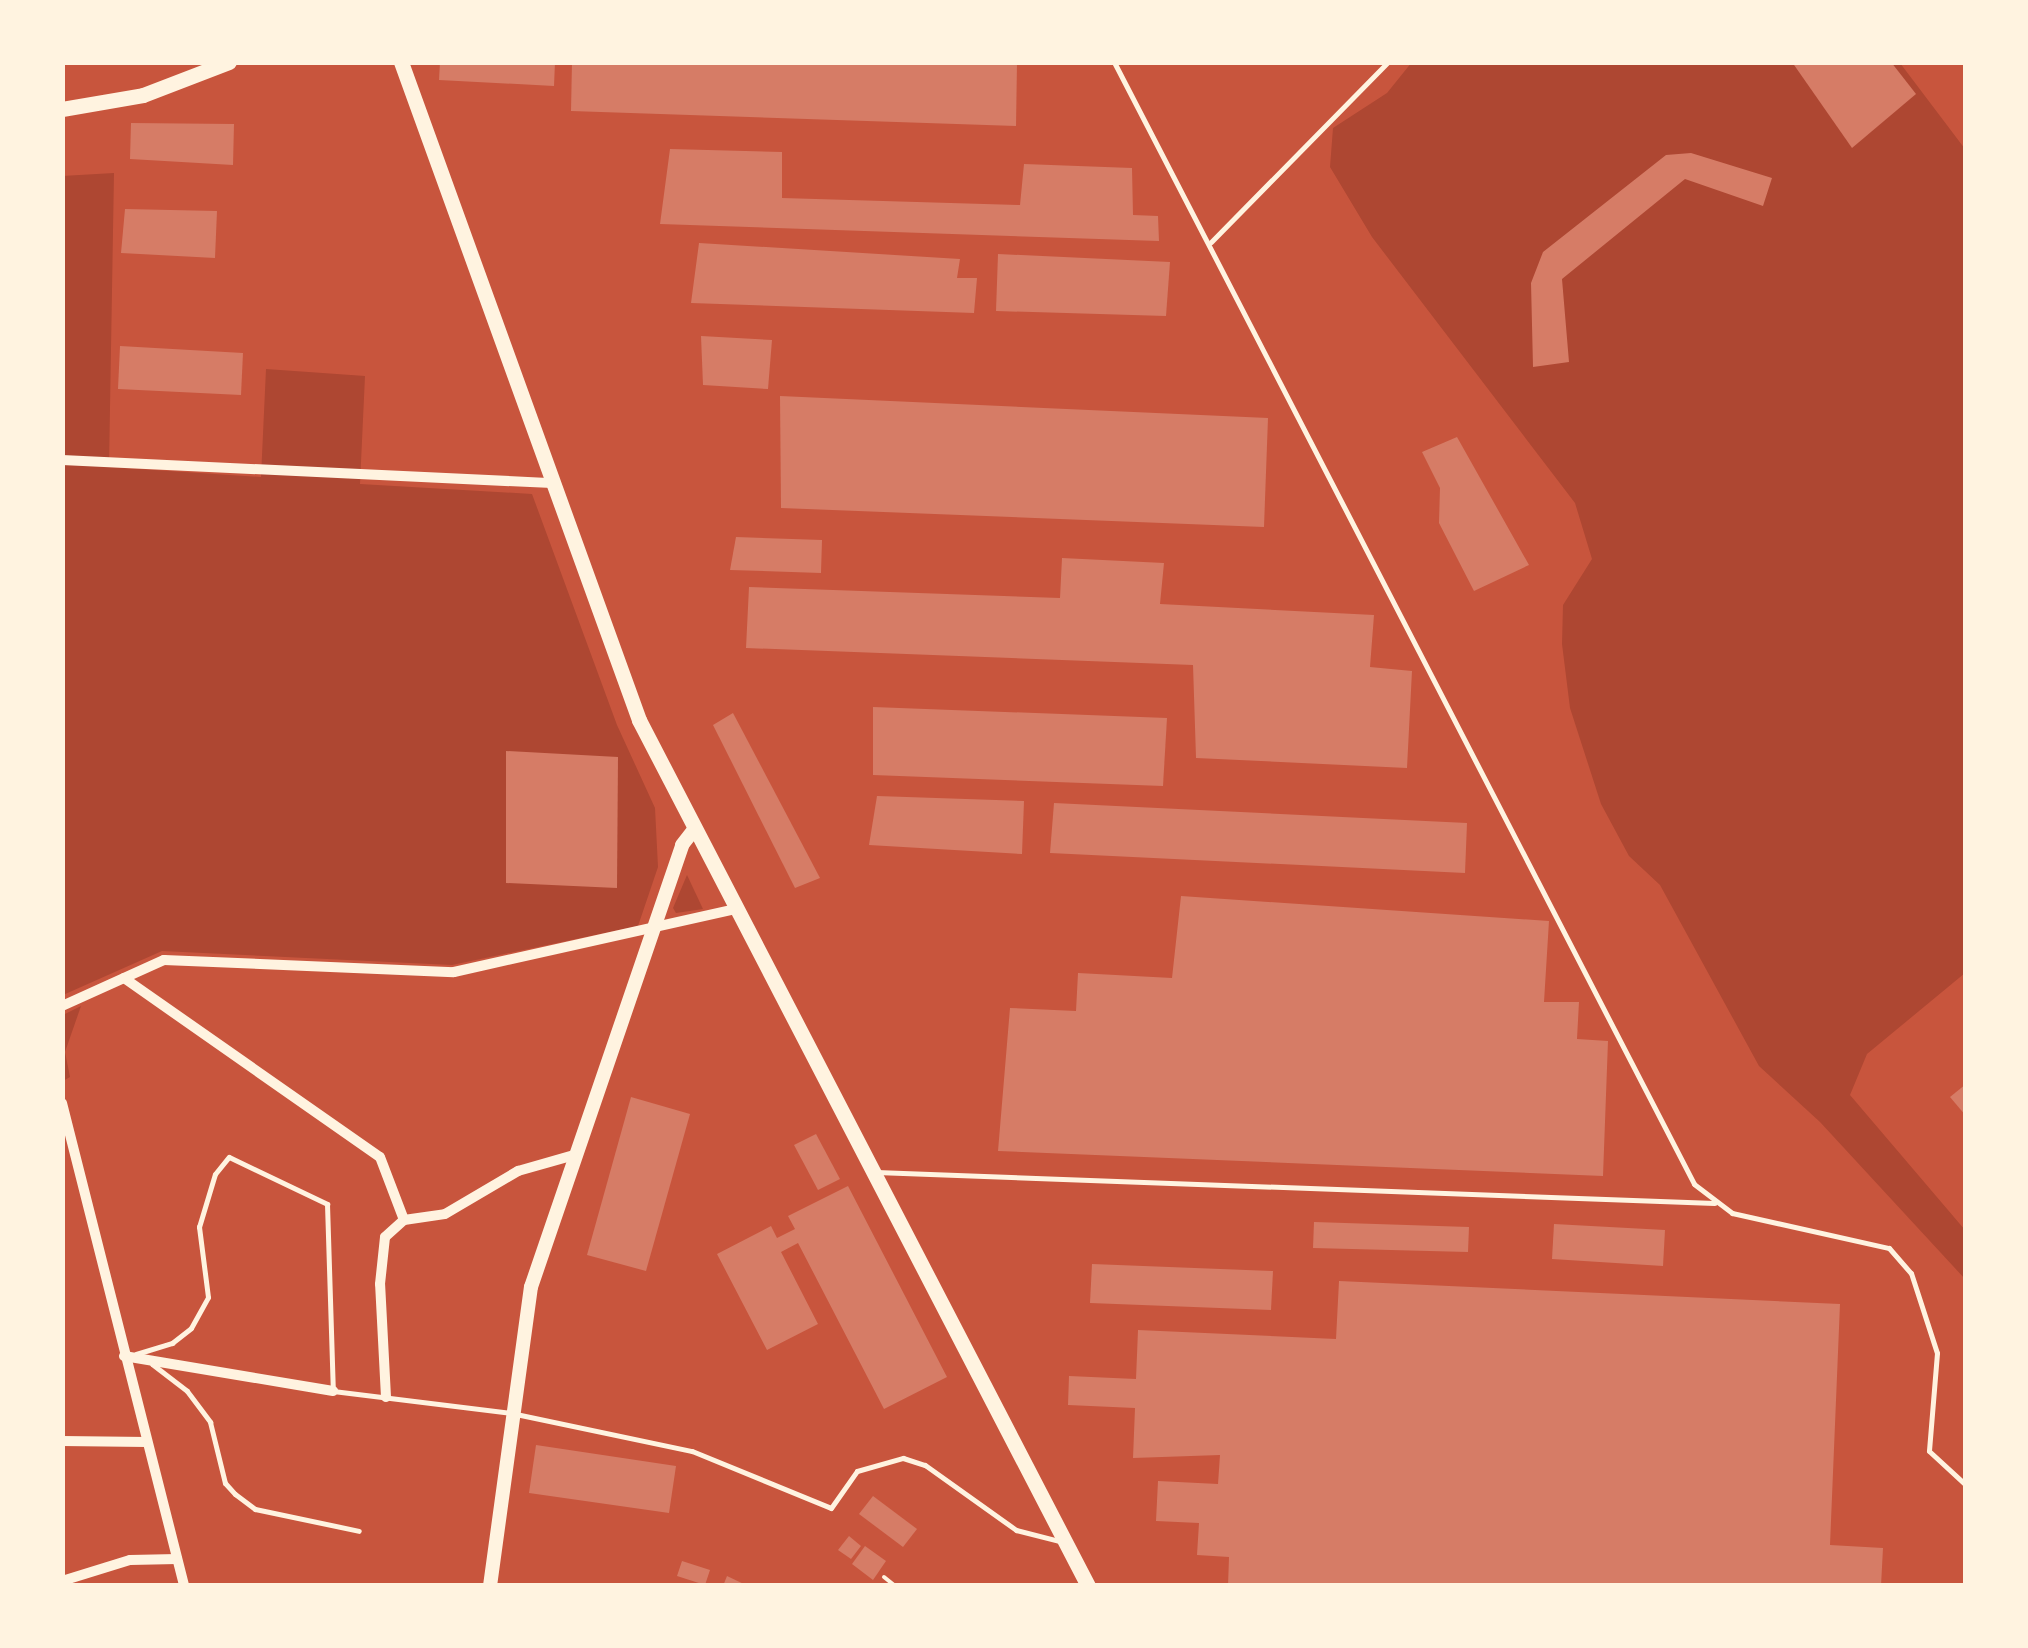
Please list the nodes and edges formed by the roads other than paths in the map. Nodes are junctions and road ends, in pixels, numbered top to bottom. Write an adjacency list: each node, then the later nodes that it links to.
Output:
1 (230, 62): 5 (main road)
2 (401, 62): 8 (main road)
3 (1114, 62): 6 (lane)
4 (1388, 62): 6 (lane)
5 (62, 109)
6 (1211, 242): 17 (lane)
7 (62, 460): 8 (street)
8 (552, 482): 9 (main road)
9 (693, 831): 10 (main road); 11 (street)
10 (735, 909): 11 (street); 16 (main road)
11 (653, 930): 12 (street); 15 (street)
12 (124, 978): 13 (street); 18 (street)
13 (62, 1006)
14 (62, 1103): 19 (street)
15 (574, 1156): 18 (street); 23 (street)
16 (872, 1172): 17 (lane); 28 (main road)
17 (1714, 1204): 26 (lane)
18 (404, 1220): 22 (street)
19 (124, 1356): 20 (street); 21 (lane); 25 (street)
20 (145, 1359): 21 (street); 27 (lane)
21 (333, 1390): 22 (lane)
22 (386, 1397): 23 (lane)
23 (512, 1413): 28 (lane); 32 (street)
24 (62, 1441): 25 (street)
25 (147, 1442): 29 (street)
26 (1966, 1485)
27 (358, 1531)
28 (1067, 1540): 33 (main road)
29 (177, 1559): 30 (street); 31 (street)
30 (62, 1581)
31 (184, 1586)
32 (490, 1586)
33 (1088, 1586)

